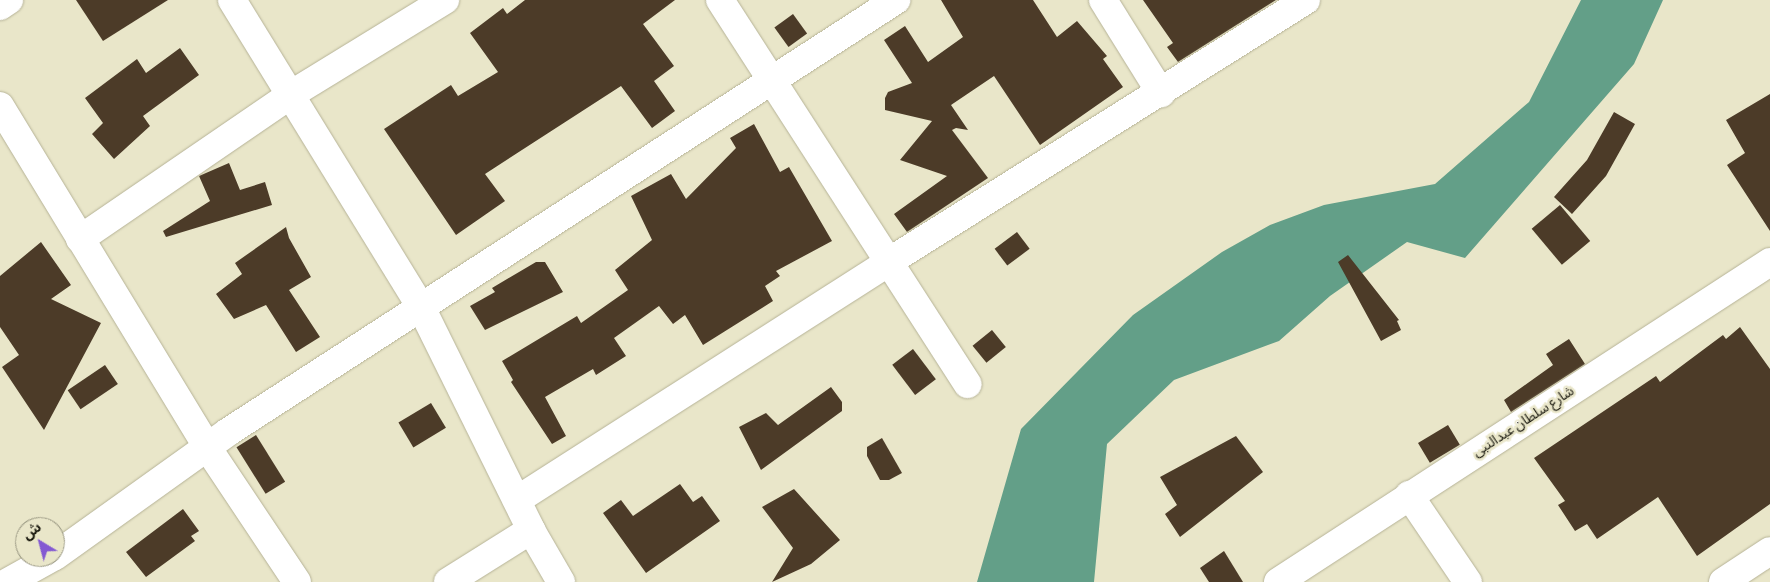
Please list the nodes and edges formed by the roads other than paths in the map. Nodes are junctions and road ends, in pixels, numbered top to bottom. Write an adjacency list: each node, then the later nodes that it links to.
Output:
1 (9, 0): 8 (street)
2 (232, 0): 11 (street)
3 (445, 0): 11 (street)
4 (720, 0): 9 (street)
5 (896, 0): 9 (street)
6 (1103, 0): 10 (street)
7 (1306, 0): 10 (street)
8 (0, 6)
9 (770, 81): 14 (street); 16 (street)
10 (1161, 93): 14 (street)
11 (290, 95): 13 (street); 16 (street)
12 (0, 106): 13 (street)
13 (80, 239): 18 (street)
14 (890, 261): 17 (street); 20 (street)
15 (1767, 271): 19 (street, شارع سلطان عبدالنبى)
16 (420, 307): 18 (street); 20 (street)
17 (967, 384)
18 (208, 447): 22 (street); 26 (street)
19 (1409, 495): 29 (street, شارع سلطان عبدالنبى); 30 (street)
20 (517, 500): 21 (street)
21 (531, 530): 27 (street); 28 (street)
22 (65, 548)
23 (1770, 551): 31 (street)
24 (35, 567): 25 (street)
25 (8, 582)
26 (297, 582)
27 (448, 582)
28 (561, 582)
29 (1278, 582)
30 (1468, 582)
31 (1723, 582)

